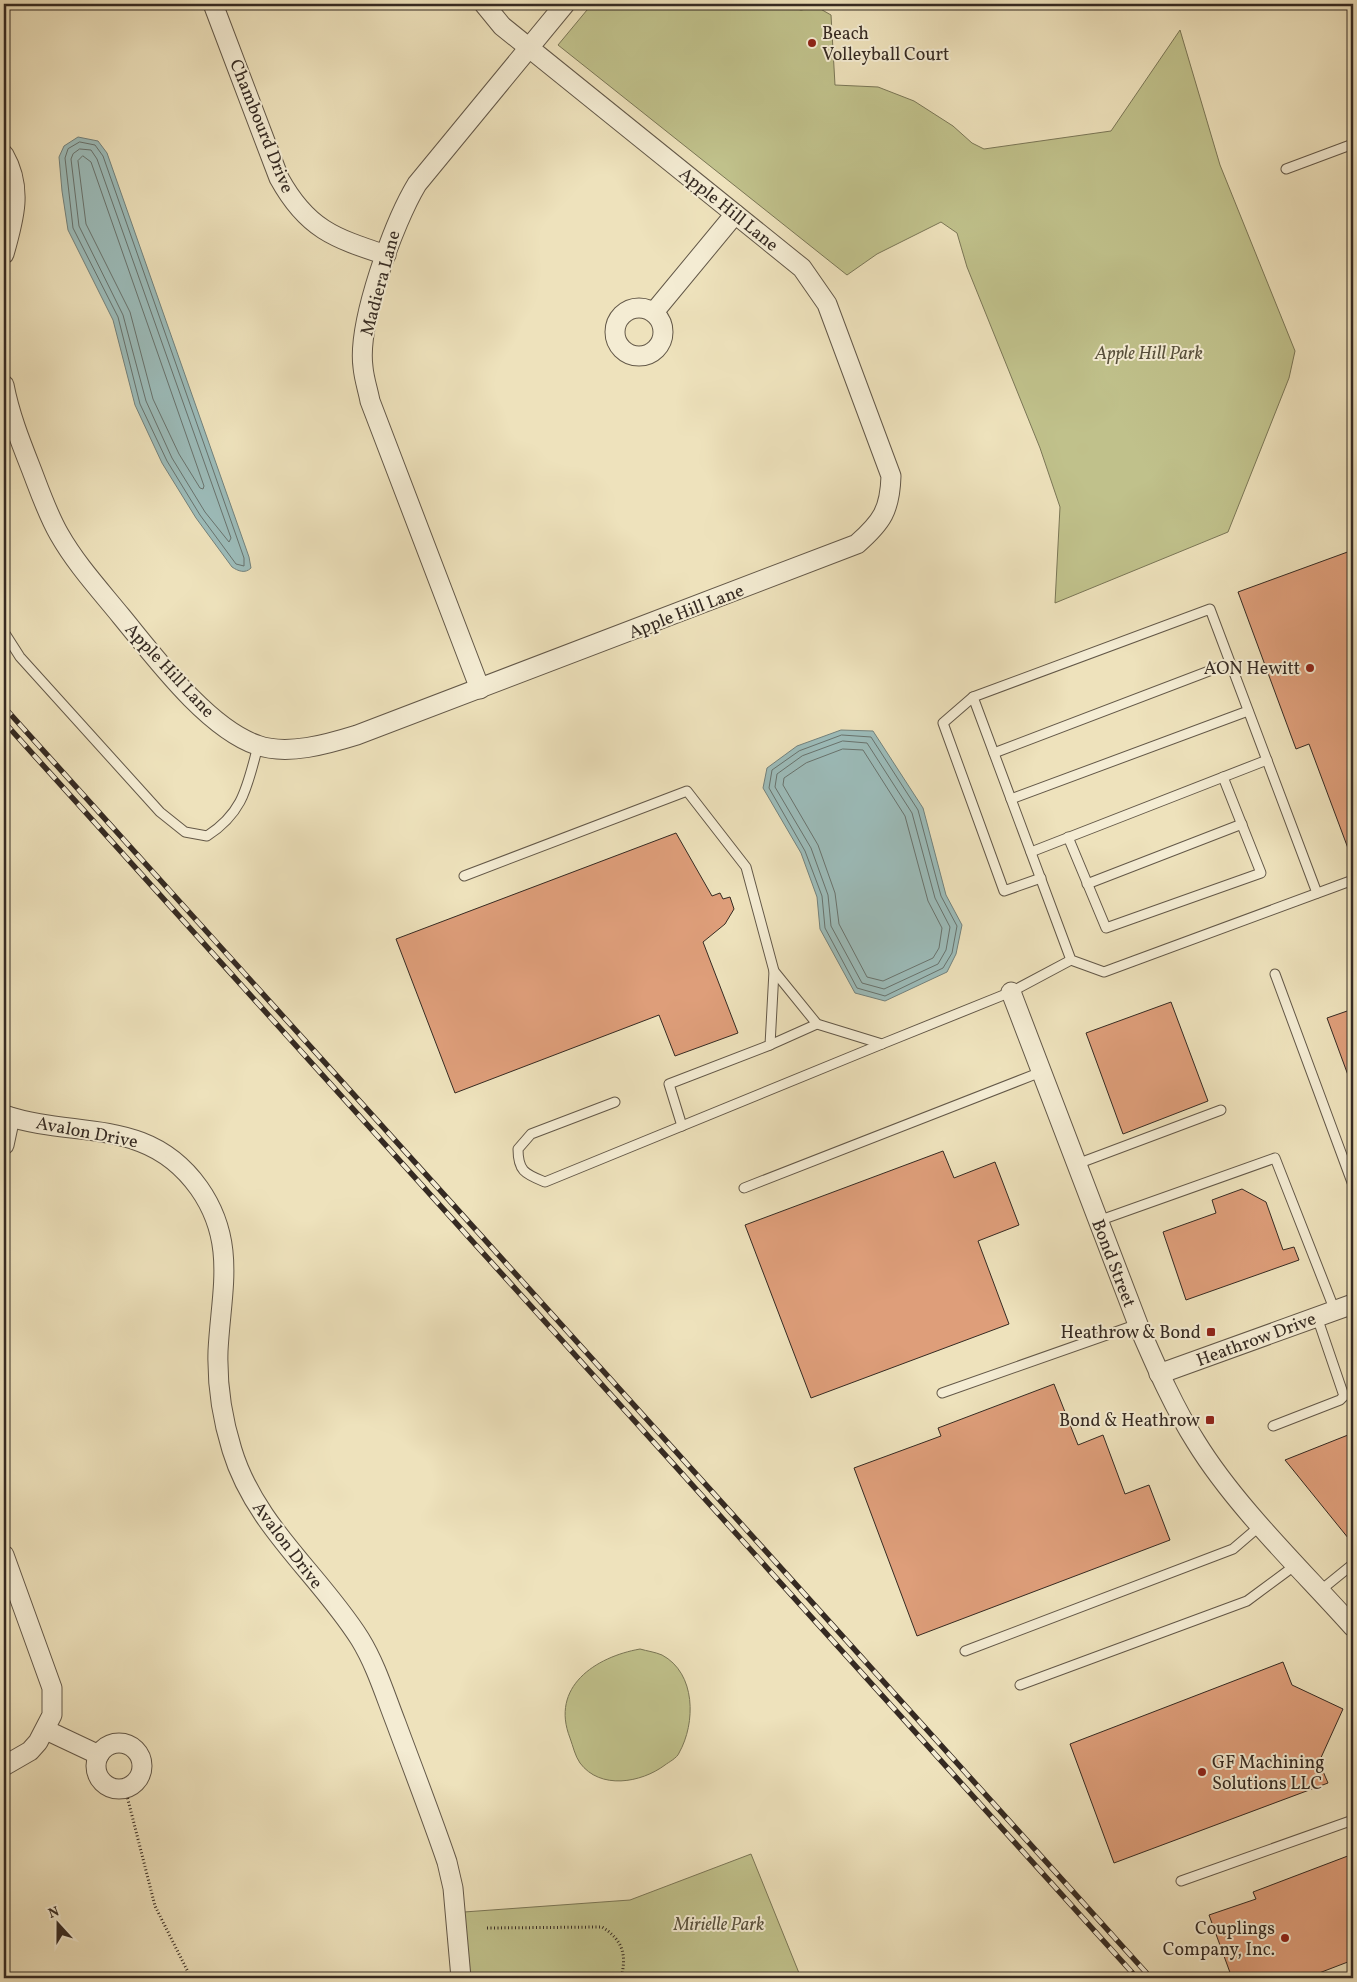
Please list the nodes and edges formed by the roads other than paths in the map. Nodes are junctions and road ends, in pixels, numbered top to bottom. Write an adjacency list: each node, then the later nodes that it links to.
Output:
1 (213, 4): 10 (street, Chambourd Drive)
2 (484, 4): 4 (street, Apple Hill Lane)
3 (565, 4): 4 (street, Madiera Lane)
4 (528, 47): 8 (street, Apple Hill Lane); 10 (street, Madiera Lane)
5 (1353, 144): 7 (lane)
6 (4, 155): 9 (street)
7 (1286, 169)
8 (735, 214): 11 (street); 16 (street, Apple Hill Lane)
9 (4, 254)
10 (386, 255): 16 (street, Madiera Lane)
11 (654, 312)
12 (4, 385): 13 (street, Apple Hill Lane)
13 (6, 412): 19 (street, Apple Hill Lane)
14 (4, 632): 19 (lane)
15 (1230, 662): 17 (lane); 18 (lane); 20 (lane)
16 (480, 689): 19 (street, Apple Hill Lane)
17 (973, 697): 20 (lane); 28 (lane)
18 (1248, 711): 21 (lane); 23 (lane)
19 (258, 746)
20 (994, 753): 23 (lane)
21 (1267, 760): 22 (lane); 31 (lane)
22 (1223, 777): 24 (lane); 25 (lane)
23 (1011, 799): 26 (lane)
24 (1242, 824): 30 (lane); 30 (lane)
25 (1068, 837): 26 (lane); 30 (lane)
26 (1031, 852): 28 (lane)
27 (464, 876): 33 (lane)
28 (1041, 878): 32 (lane)
29 (1353, 880): 31 (lane)
30 (1088, 884)
31 (1317, 893): 32 (lane)
32 (1071, 960): 35 (lane)
33 (774, 971): 36 (lane); 38 (lane)
34 (1274, 974): 46 (lane)
35 (1011, 992): 37 (lane); 39 (street, Bond Street)
36 (817, 1024): 37 (lane); 38 (lane)
37 (882, 1044): 43 (lane)
38 (770, 1045): 43 (lane)
39 (1041, 1072): 45 (street, Bond Street); 47 (lane)
40 (615, 1102): 43 (lane)
41 (1220, 1110): 45 (lane)
42 (7, 1116): 44 (street); 69 (street, Avalon Drive)
43 (682, 1126)
44 (4, 1145)
45 (1076, 1164): 48 (street, Bond Street)
46 (1353, 1185)
47 (744, 1188)
48 (1098, 1221): 50 (lane); 52 (street, Bond Street)
49 (1353, 1304): 50 (street, Heathrow Drive)
50 (1335, 1311): 51 (street, Heathrow Drive)
51 (1317, 1317): 53 (street, Heathrow Drive); 55 (lane)
52 (1138, 1324): 53 (street, Bond Street); 54 (lane)
53 (1160, 1374): 56 (street, Bond Street)
54 (942, 1393)
55 (1272, 1426)
56 (1262, 1525): 58 (street, Bond Street); 62 (lane)
57 (4, 1555): 64 (street)
58 (1297, 1564): 60 (street, Bond Street); 63 (lane)
59 (1353, 1564): 60 (lane)
60 (1321, 1590): 61 (street, Bond Street)
61 (1353, 1625)
62 (965, 1651)
63 (1020, 1685)
64 (46, 1730): 65 (street); 66 (street)
65 (99, 1755): 65 (street)
66 (4, 1766)
67 (1353, 1820): 68 (lane)
68 (1181, 1881)
69 (460, 1978)

